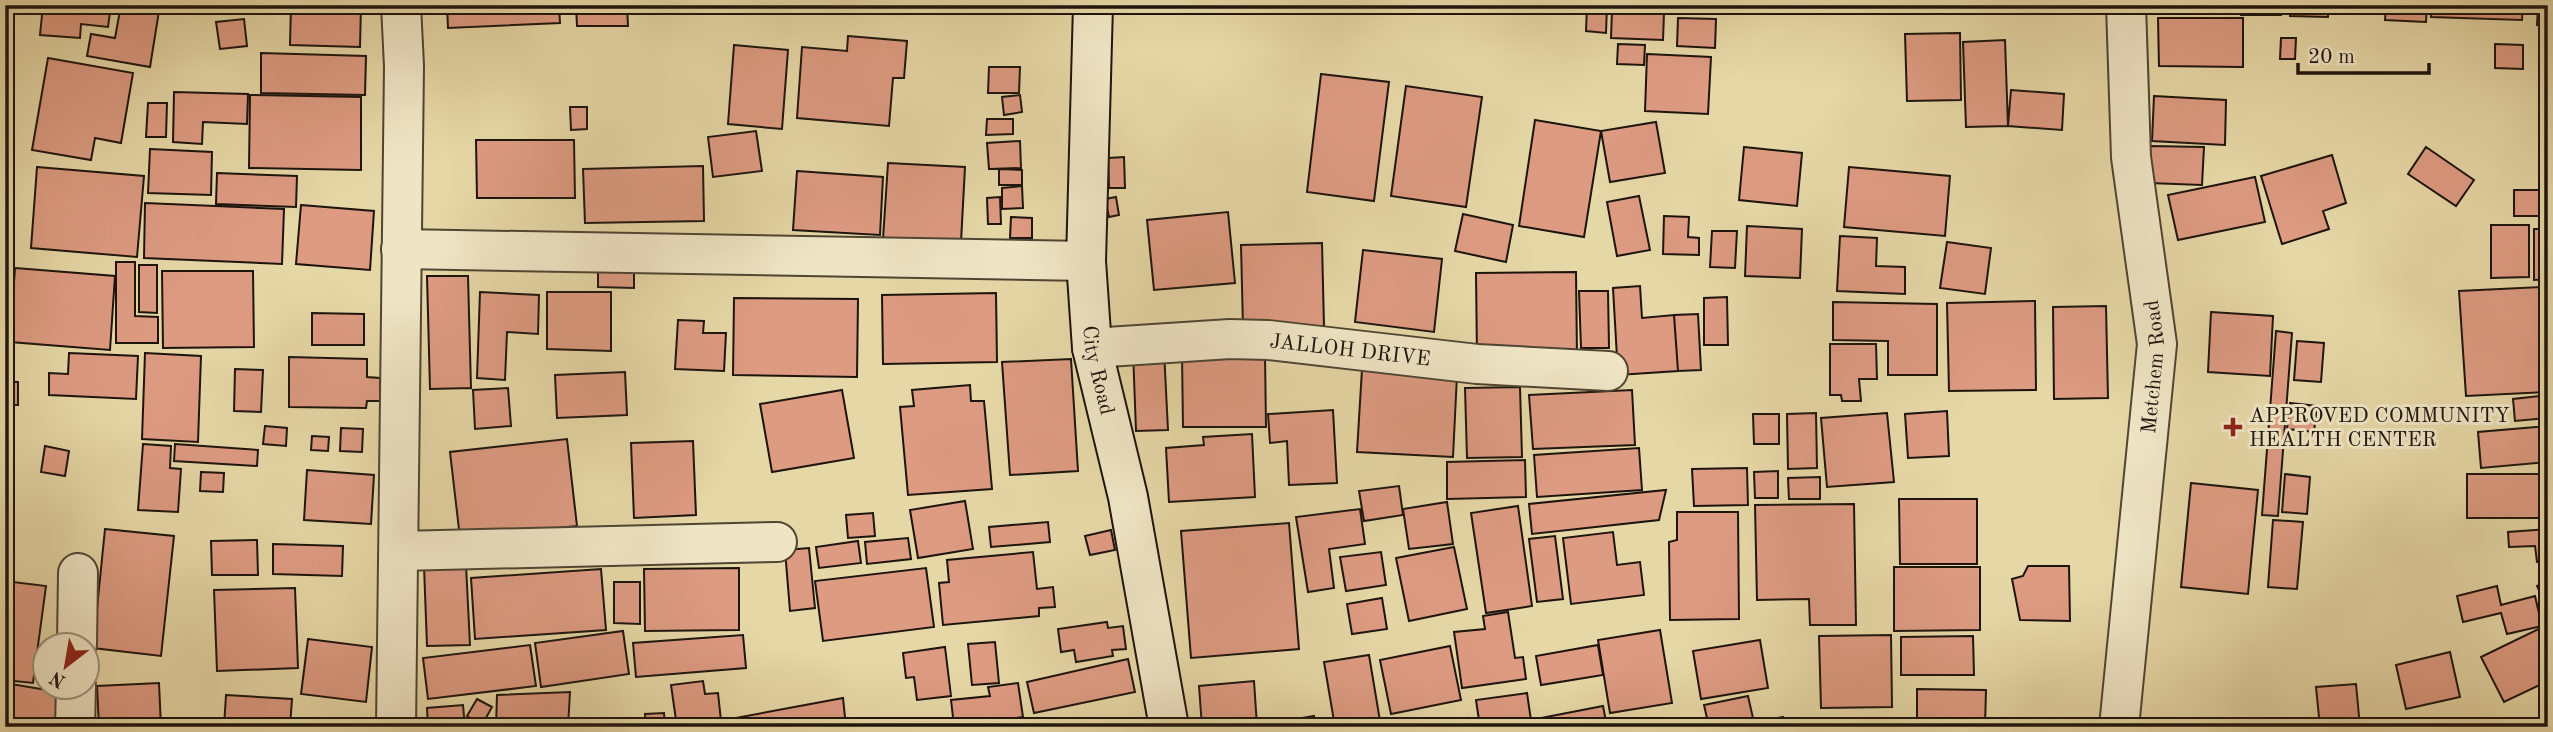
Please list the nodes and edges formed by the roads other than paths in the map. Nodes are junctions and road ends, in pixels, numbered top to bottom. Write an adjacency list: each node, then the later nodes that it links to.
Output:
1 (401, 5): 4 (street)
2 (1093, 5): 5 (street, City Road)
3 (2126, 5): 16 (street, Metchem Road)
4 (401, 249): 5 (street); 9 (street)
5 (1086, 261): 6 (street, City Road)
6 (1092, 348): 7 (street, JALLOH DRIVE); 15 (street, City Road)
7 (1608, 371)
8 (777, 542): 9 (street)
9 (398, 551): 14 (street)
10 (78, 573): 11 (street)
11 (77, 630)
12 (76, 700): 13 (street)
13 (75, 727)
14 (396, 727)
15 (1169, 727)
16 (2119, 727)

